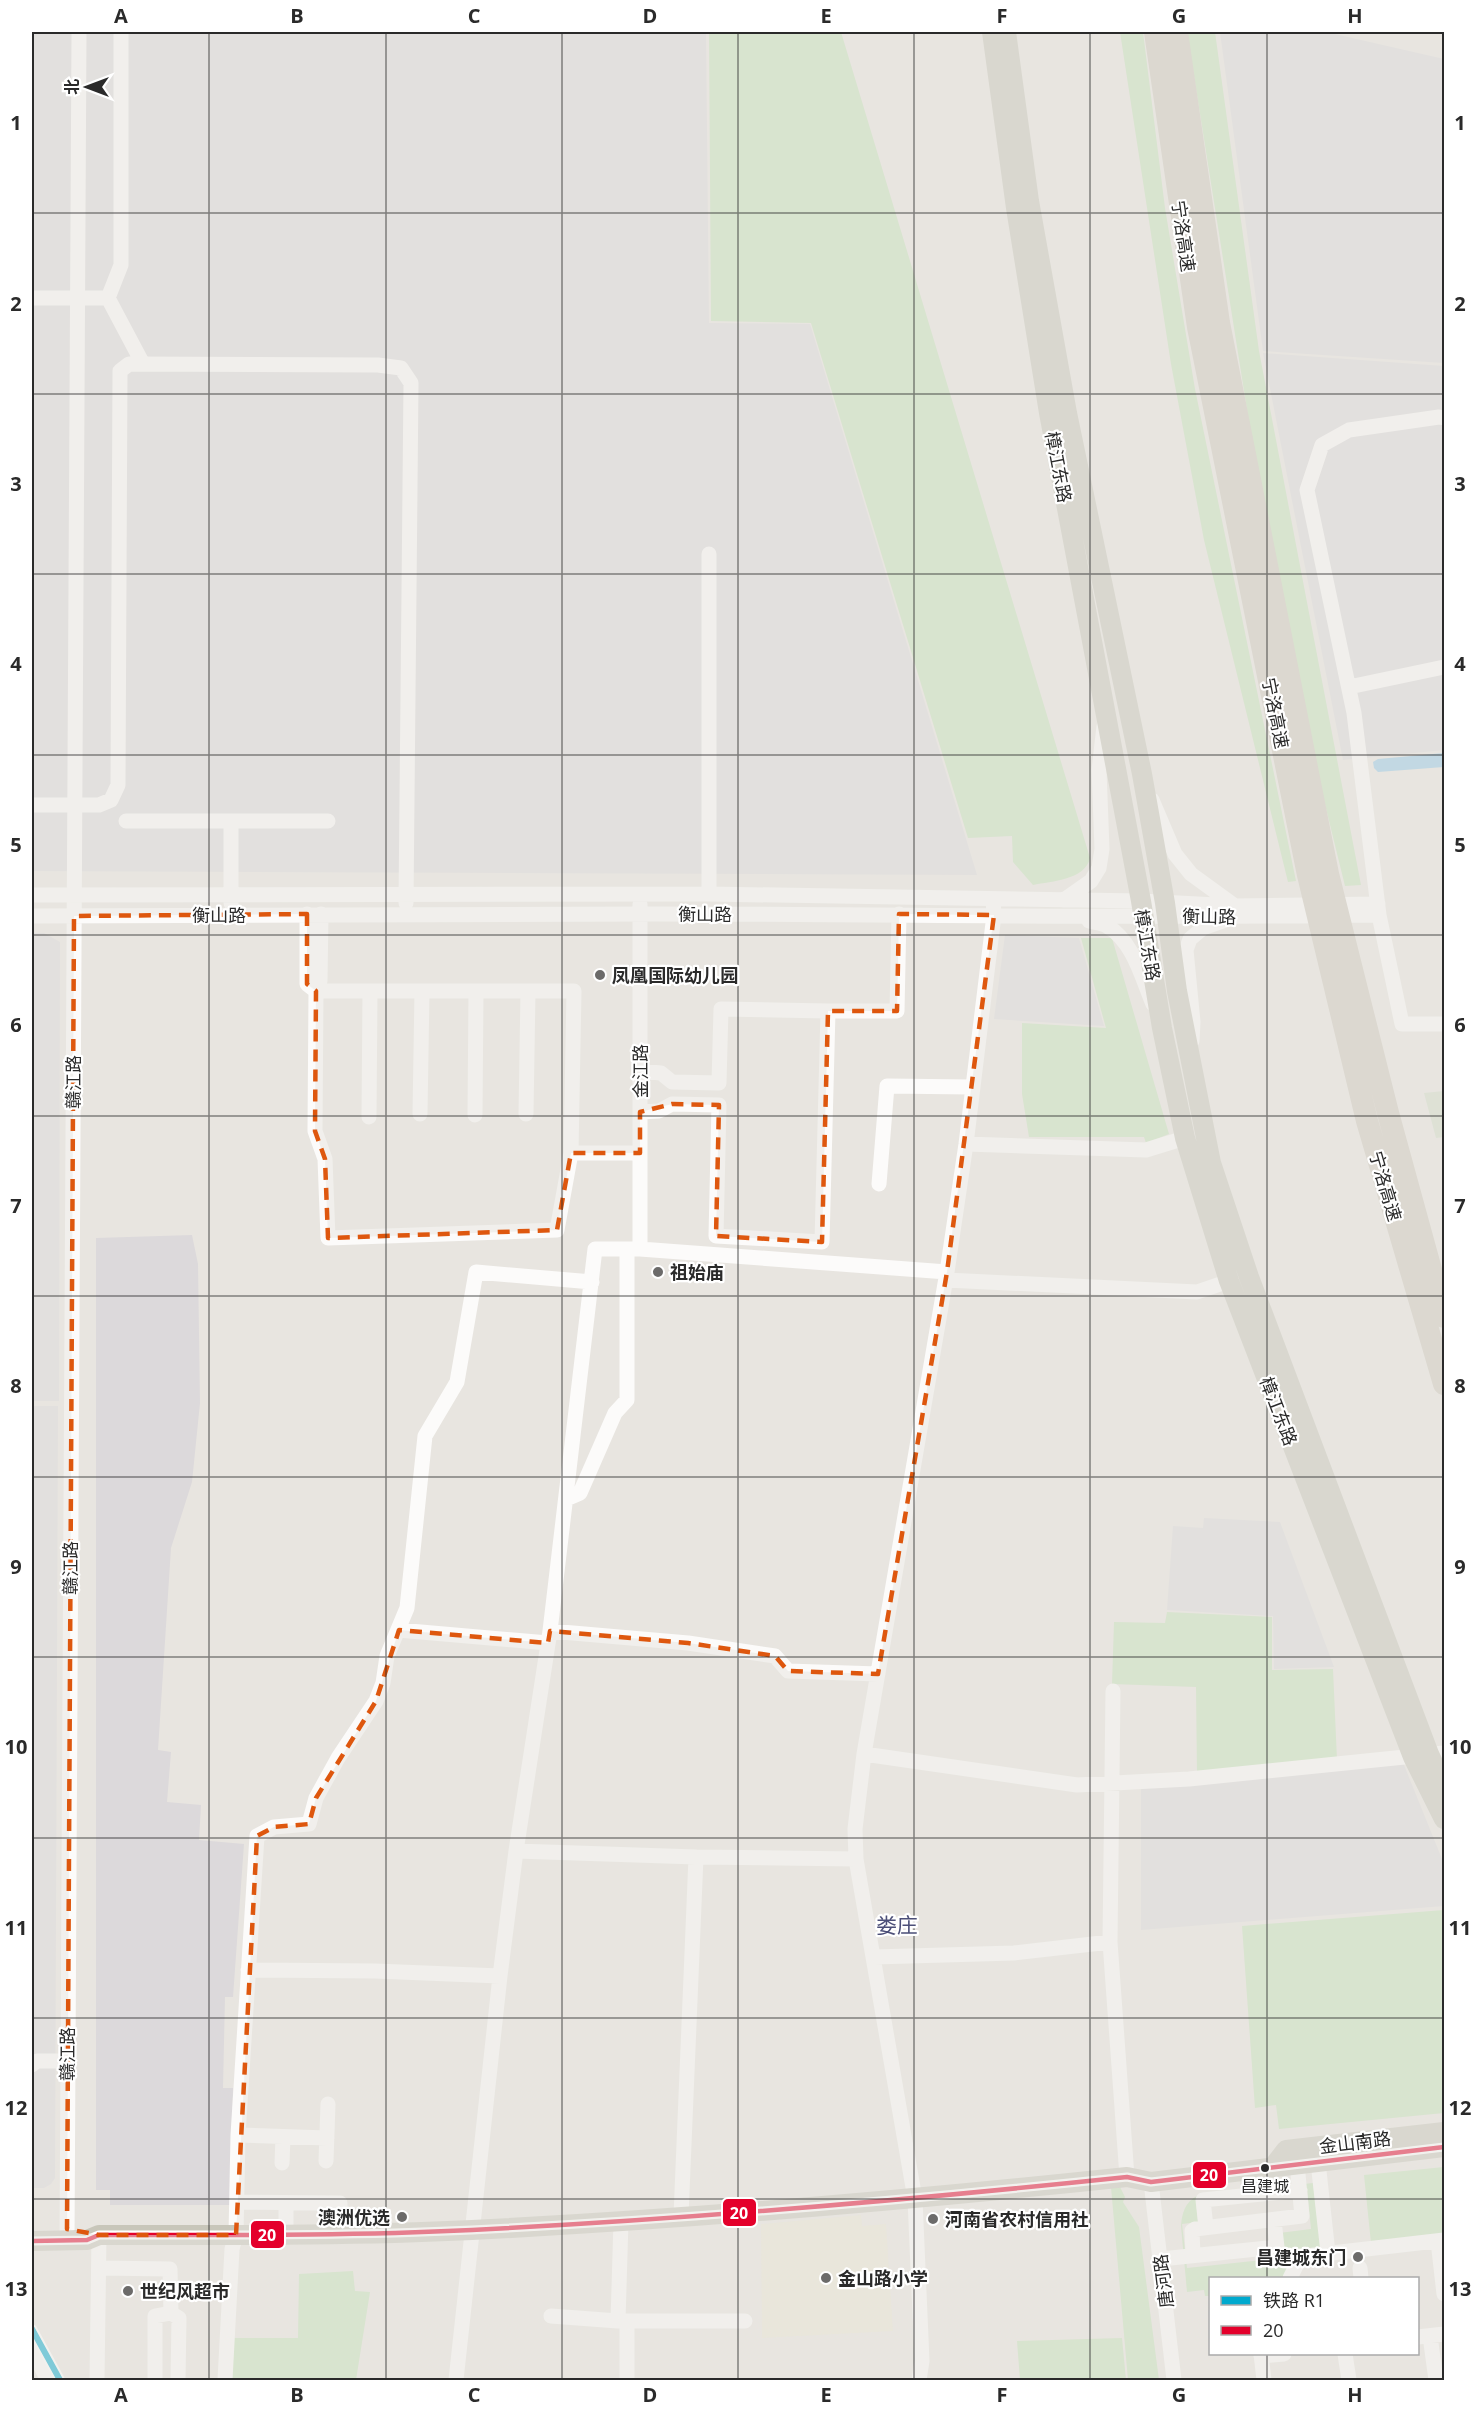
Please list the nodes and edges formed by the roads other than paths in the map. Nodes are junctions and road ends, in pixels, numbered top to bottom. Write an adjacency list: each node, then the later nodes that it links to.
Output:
1 (79, 32): 7 (street, 赣江路)
2 (121, 32): 9 (street)
3 (992, 32): 15 (main road, 樟江东路)
4 (1006, 32): 16 (main road, 樟江东路)
5 (1155, 32): 22 (highway, 宁洛高速)
6 (1177, 32): 22 (highway, 宁洛高速)
7 (78, 297): 8 (street); 9 (street); 18 (street, 赣江路)
8 (32, 298)
9 (108, 298): 10 (street)
10 (143, 364): 18 (street); 23 (street)
11 (1444, 418): 14 (street)
12 (709, 554): 25 (street)
13 (1444, 667): 14 (street)
14 (1349, 687): 33 (street)
15 (1106, 714): 30 (street); 31 (main road, 樟江东路)
16 (1142, 774): 32 (main road, 樟江东路); 34 (street)
17 (32, 805): 18 (street)
18 (76, 805): 28 (street, 赣江路)
19 (126, 821): 20 (street)
20 (231, 821): 21 (street); 27 (street)
21 (328, 821)
22 (1318, 874): 43 (highway, 宁洛高速)
23 (406, 894): 24 (street, 衡山路); 27 (street, 衡山路); 36 (street)
24 (640, 894): 25 (street, 衡山路); 37 (street, 金江路)
25 (709, 894): 29 (street, 衡山路)
26 (32, 895): 28 (street, 衡山路)
27 (231, 895): 28 (street, 衡山路); 39 (street)
28 (74, 896): 42 (street, 赣江路)
29 (993, 899): 30 (street, 衡山路); 40 (street)
30 (1063, 908): 31 (street, 衡山路); 40 (street, 衡山路); 51 (street)
31 (1142, 908): 32 (street, 衡山路); 51 (main road, 樟江东路)
32 (1166, 909): 34 (street, 衡山路); 52 (main road, 樟江东路)
33 (1379, 909): 34 (street, 衡山路); 50 (street)
34 (1233, 912): 52 (street)
35 (314, 914): 36 (street, 衡山路); 39 (street, 衡山路); 44 (street)
36 (406, 914): 37 (street, 衡山路)
37 (640, 914): 38 (street, 衡山路); 53 (street, 金江路)
38 (899, 914): 40 (street, 衡山路); 49 (street)
39 (231, 915): 42 (street, 衡山路)
40 (994, 915): 55 (street)
41 (32, 916): 42 (street, 衡山路)
42 (74, 916): 90 (street, 赣江路)
43 (1334, 939): 71 (highway, 宁洛高速); 72 (highway, 宁洛高速)
44 (316, 991): 45 (street); 64 (street)
45 (370, 991): 46 (street); 61 (street)
46 (422, 991): 47 (street); 58 (street)
47 (476, 991): 48 (street); 60 (street)
48 (528, 991): 59 (street); 64 (street)
49 (828, 1011): 54 (street); 56 (street)
50 (1444, 1024)
51 (1162, 1028): 62 (main road, 樟江东路)
52 (1191, 1065): 79 (main road, 樟江东路)
53 (640, 1071): 54 (street); 57 (street, 金江路)
54 (719, 1083): 56 (street)
55 (972, 1087): 63 (street); 66 (street)
56 (719, 1105): 57 (street)
57 (640, 1112): 65 (street, 金江路)
58 (420, 1114)
59 (526, 1114)
60 (475, 1115)
61 (369, 1117)
62 (1185, 1138): 63 (street); 69 (main road, 樟江东路)
63 (966, 1144): 68 (street)
64 (571, 1153): 65 (street)
65 (640, 1153): 67 (street, 金江路)
66 (879, 1184)
67 (633, 1249): 68 (street); 70 (street); 73 (street, 金江路)
68 (946, 1276): 69 (street); 76 (street)
69 (1229, 1281): 79 (main road, 樟江东路)
70 (592, 1282): 73 (street); 74 (street)
71 (1444, 1317)
72 (1444, 1384)
73 (566, 1499): 75 (street)
74 (398, 1630): 75 (street); 88 (street)
75 (549, 1637): 76 (street); 83 (street)
76 (879, 1674): 78 (street)
77 (1113, 1691): 80 (street)
78 (864, 1754): 80 (street); 85 (street)
79 (1429, 1755): 80 (street); 81 (main road, 樟江东路); 82 (main road, 樟江东路)
80 (1112, 1784): 86 (street)
81 (1444, 1786)
82 (1444, 1819)
83 (516, 1851): 84 (street); 89 (street)
84 (696, 1857): 85 (street); 109 (street)
85 (856, 1859): 87 (street)
86 (1110, 1942): 87 (street); 103 (street)
87 (874, 1957): 106 (street)
88 (248, 1970): 89 (street); 94 (street)
89 (500, 1976): 114 (street)
90 (67, 2061): 91 (street); 116 (street, 赣江路)
91 (32, 2065)
92 (328, 2104): 96 (street)
93 (1444, 2132): 102 (main road, 金山南路)
94 (238, 2135): 95 (street); 107 (street)
95 (283, 2137): 96 (street); 100 (street)
96 (327, 2138): 98 (street)
97 (1444, 2147): 99 (main road, 金山南路)
98 (326, 2162)
99 (1318, 2162): 101 (main road, 金山南路); 122 (street)
100 (282, 2163)
101 (1297, 2164): 102 (main road, 金山南路); 105 (street)
102 (1273, 2167): 104 (main road, 金山南路)
103 (1127, 2177): 104 (main road, 金山南路); 106 (main road, 金山南路)
104 (1150, 2182): 124 (street, 唐河路)
105 (1300, 2190): 110 (street); 112 (street)
106 (915, 2199): 109 (main road, 金山南路); 143 (street)
107 (237, 2202): 108 (street); 118 (street)
108 (286, 2203): 115 (street); 119 (street)
109 (681, 2216): 111 (main road, 金山南路)
110 (1274, 2220): 112 (street); 123 (street)
111 (621, 2221): 114 (main road, 金山南路); 130 (street)
112 (1206, 2228): 123 (street)
113 (32, 2229): 116 (main road, 金山南路)
114 (471, 2230): 115 (main road, 金山南路); 141 (street)
115 (340, 2234): 119 (main road, 金山南路)
116 (67, 2235): 117 (main road, 金山南路); 121 (main road, 金山南路)
117 (99, 2235): 118 (main road, 金山南路); 125 (street)
118 (236, 2235): 119 (main road, 金山南路); 140 (street)
119 (286, 2235)
120 (1441, 2240): 122 (street); 127 (street)
121 (32, 2241)
122 (1328, 2253): 126 (street)
123 (1193, 2255): 124 (street)
124 (1161, 2259): 144 (street, 唐河路)
125 (99, 2268): 128 (street); 137 (street)
126 (1290, 2277)
127 (1444, 2294)
128 (171, 2313): 138 (street); 139 (street)
129 (551, 2316): 130 (street)
130 (622, 2321): 131 (street); 142 (street)
131 (745, 2321)
132 (1431, 2336): 147 (street)
133 (32, 2350): 136 (street)
134 (1261, 2355): 145 (street)
135 (1345, 2355): 146 (street)
136 (48, 2380)
137 (97, 2380)
138 (155, 2380)
139 (178, 2380)
140 (225, 2380)
141 (456, 2380)
142 (627, 2380)
143 (919, 2380)
144 (1174, 2380)
145 (1264, 2380)
146 (1349, 2380)
147 (1436, 2380)

